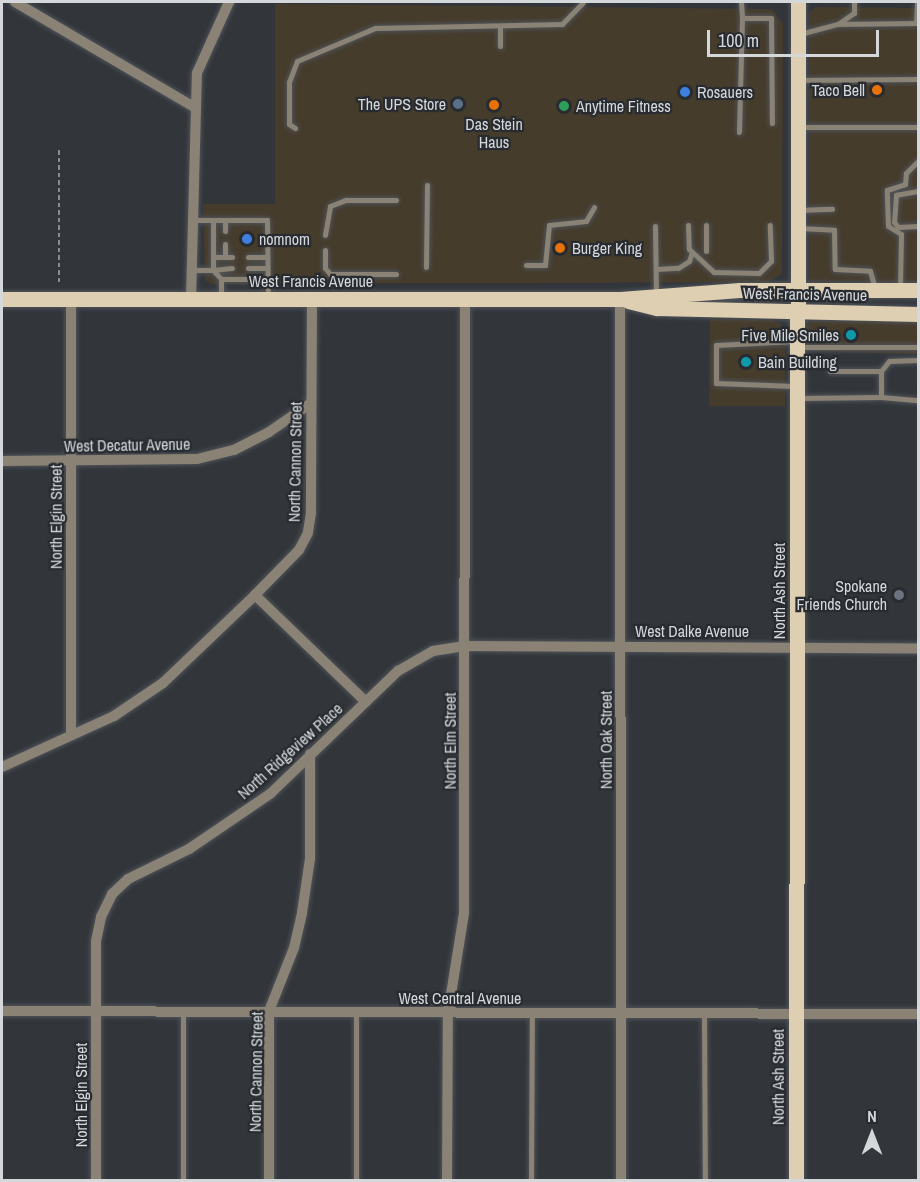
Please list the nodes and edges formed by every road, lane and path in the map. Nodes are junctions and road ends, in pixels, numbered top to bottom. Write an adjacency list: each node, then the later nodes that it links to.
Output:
1 (15, 2): 16 (street)
2 (229, 2): 16 (street)
3 (584, 2): 11 (lane)
4 (741, 2): 8 (lane)
5 (798, 2): 12 (main road, North Ash Street)
6 (854, 2): 10 (lane)
7 (917, 2): 9 (lane)
8 (742, 18): 17 (lane); 21 (lane)
9 (917, 23): 10 (lane)
10 (838, 24): 12 (lane)
11 (500, 26): 13 (lane); 20 (lane)
12 (798, 34): 15 (main road, North Ash Street)
13 (500, 46)
14 (918, 79): 15 (lane)
15 (797, 81): 18 (main road, North Ash Street)
16 (194, 107): 30 (street)
17 (772, 123)
18 (797, 127): 19 (lane); 29 (main road, North Ash Street)
19 (918, 127)
20 (295, 128)
21 (739, 132)
22 (59, 148): 59 (path)
23 (918, 161): 62 (lane)
24 (427, 185): 49 (lane)
25 (918, 191): 37 (lane)
26 (396, 200): 40 (lane)
27 (594, 207): 48 (lane)
28 (832, 209): 29 (lane)
29 (797, 210): 38 (main road, North Ash Street)
30 (193, 220): 31 (lane); 54 (street)
31 (213, 220): 32 (lane); 45 (lane)
32 (225, 220): 39 (lane); 47 (lane)
33 (688, 225): 44 (lane)
34 (706, 225): 43 (lane)
35 (770, 225): 44 (lane)
36 (655, 226): 53 (lane)
37 (918, 226)
38 (797, 228): 60 (main road, North Ash Street); 61 (lane)
39 (225, 231)
40 (325, 235)
41 (225, 244): 45 (lane)
42 (325, 250): 56 (lane)
43 (706, 251)
44 (692, 252): 53 (lane)
45 (213, 257): 55 (lane)
46 (248, 257): 47 (lane)
47 (267, 257): 52 (lane)
48 (526, 265)
49 (426, 267)
50 (232, 268): 55 (lane)
51 (248, 268): 52 (lane)
52 (267, 268): 58 (lane)
53 (656, 269): 64 (lane)
54 (192, 270): 55 (lane); 67 (street)
55 (213, 270): 57 (lane)
56 (396, 274)
57 (221, 279): 58 (lane); 68 (lane)
58 (267, 279): 69 (lane)
59 (59, 282)
60 (797, 290): 61 (main road, West Francis Avenue); 64 (main road, West Francis Avenue); 73 (main road, North Ash Street)
61 (875, 290): 62 (main road, West Francis Avenue)
62 (900, 290): 63 (main road, West Francis Avenue)
63 (918, 290)
64 (656, 294): 71 (main road, West Francis Avenue)
65 (2, 299): 66 (main road, West Francis Avenue)
66 (71, 299): 67 (main road, West Francis Avenue); 85 (street, North Elgin Street)
67 (191, 299): 68 (main road, West Francis Avenue)
68 (221, 299): 69 (main road, West Francis Avenue)
69 (268, 299): 70 (main road, West Francis Avenue)
70 (312, 299): 72 (main road, West Francis Avenue); 83 (street, North Cannon Street)
71 (620, 299): 72 (main road, West Francis Avenue); 73 (main road, West Francis Avenue); 88 (street, North Oak Street)
72 (465, 300): 87 (street, North Elm Street)
73 (797, 314): 74 (main road, West Francis Avenue); 75 (main road, North Ash Street)
74 (918, 314)
75 (797, 344): 76 (lane); 80 (main road, North Ash Street); 80 (lane)
76 (918, 347)
77 (918, 360): 79 (lane)
78 (830, 371): 79 (lane)
79 (881, 371): 81 (lane)
80 (797, 392): 81 (lane); 89 (main road, North Ash Street)
81 (881, 397): 82 (lane)
82 (918, 400)
83 (311, 402): 85 (street, West Decatur Avenue); 86 (street, North Cannon Street)
84 (2, 461): 85 (street, West Decatur Avenue)
85 (71, 461): 92 (street, North Elgin Street)
86 (255, 595): 91 (street); 92 (street, North Cannon Street)
87 (465, 646): 88 (street, West Dalke Avenue); 91 (street, North Ridgeview Place); 100 (street, North Elm Street)
88 (621, 646): 89 (street, West Dalke Avenue); 102 (street, North Oak Street)
89 (796, 646): 90 (street, West Dalke Avenue); 104 (main road, North Ash Street)
90 (918, 648)
91 (366, 702): 93 (street, North Ridgeview Place)
92 (71, 735): 94 (street, North Cannon Street)
93 (310, 754): 95 (street, North Ridgeview Place); 98 (street, North Cannon Street)
94 (2, 767)
95 (96, 1010): 96 (street, West Central Avenue); 97 (street, West Central Avenue); 106 (street, North Elgin Street)
96 (2, 1011)
97 (183, 1011): 98 (street, West Central Avenue); 107 (lane)
98 (269, 1011): 99 (street, West Central Avenue); 108 (street, North Cannon Street)
99 (356, 1013): 100 (street, West Central Avenue); 109 (lane)
100 (448, 1013): 101 (street, West Central Avenue); 110 (street, North Elm Street)
101 (531, 1013): 102 (street, West Central Avenue); 111 (lane)
102 (621, 1013): 103 (street, West Central Avenue); 112 (street, North Oak Street)
103 (704, 1013): 104 (street, West Central Avenue); 113 (lane)
104 (796, 1013): 105 (street, West Central Avenue); 114 (main road, North Ash Street)
105 (918, 1014)
106 (96, 1180)
107 (183, 1180)
108 (269, 1180)
109 (356, 1180)
110 (447, 1180)
111 (531, 1180)
112 (621, 1180)
113 (705, 1180)
114 (796, 1180)

